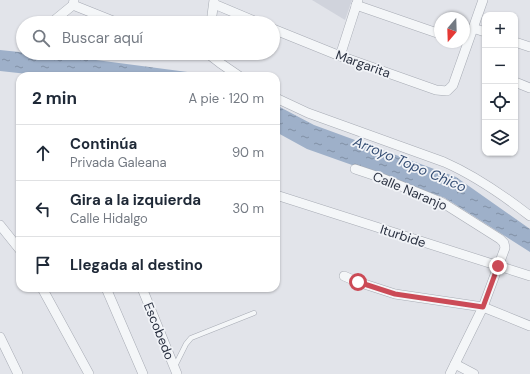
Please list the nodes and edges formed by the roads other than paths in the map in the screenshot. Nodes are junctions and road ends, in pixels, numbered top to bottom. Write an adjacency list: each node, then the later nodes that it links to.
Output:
1 (483, 0): 9 (street)
2 (214, 2): 7 (street); 8 (street)
3 (73, 3): 5 (street); 6 (street)
4 (357, 3): 12 (street); 17 (street)
5 (59, 16)
6 (102, 16)
7 (212, 16)
8 (244, 16)
9 (474, 28): 10 (street); 13 (street)
10 (482, 31)
11 (280, 32): 17 (street, Margarita)
12 (434, 32)
13 (470, 36)
14 (518, 43): 15 (street)
15 (530, 47)
16 (465, 48): 17 (street, Margarita)
17 (340, 56)
18 (216, 60): 19 (street)
19 (233, 72)
20 (518, 83): 21 (street)
21 (530, 88)
22 (280, 100): 25 (street)
23 (354, 169): 28 (street, Calle Naranjo)
24 (280, 196): 28 (street, Iturbide)
25 (530, 216)
26 (0, 225): 27 (street)
27 (16, 245)
28 (498, 266): 30 (street, Iturbide); 34 (street)
29 (344, 276): 34 (street)
30 (530, 276)
31 (44, 292): 41 (street)
32 (108, 292): 42 (street)
33 (144, 292): 39 (street, Escobedo)
34 (483, 307): 36 (street); 38 (street)
35 (254, 313): 39 (lane)
36 (530, 326)
37 (0, 337): 40 (street)
38 (455, 364): 43 (street); 44 (street)
39 (175, 371)
40 (18, 374)
41 (89, 374)
42 (143, 374)
43 (450, 374)
44 (474, 374)

